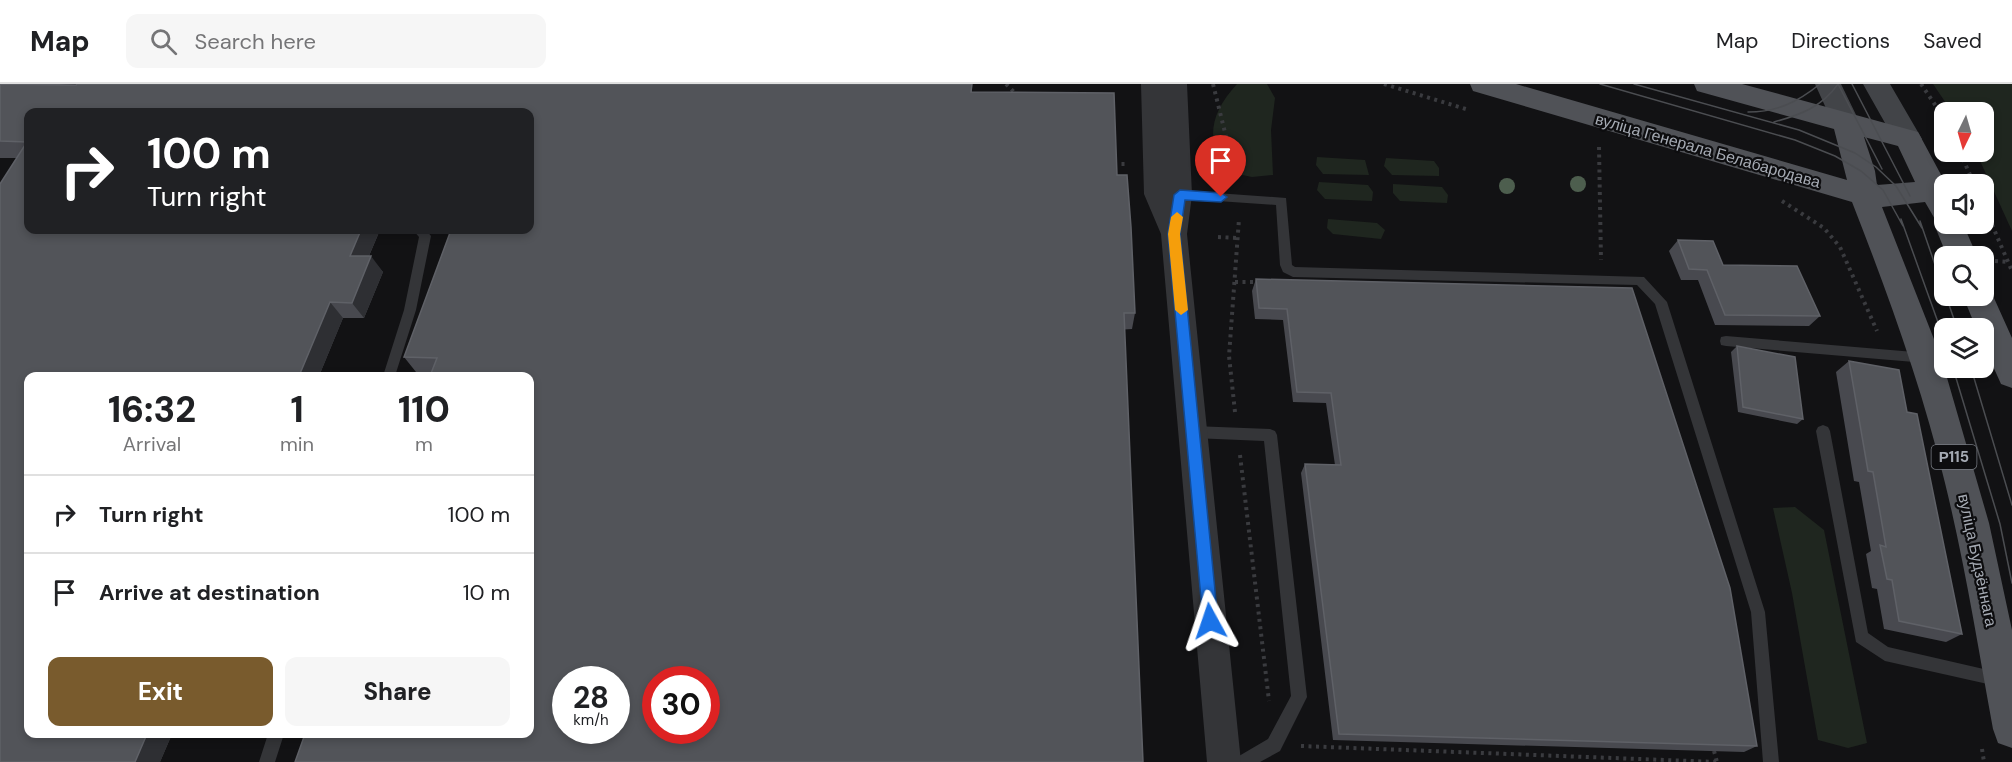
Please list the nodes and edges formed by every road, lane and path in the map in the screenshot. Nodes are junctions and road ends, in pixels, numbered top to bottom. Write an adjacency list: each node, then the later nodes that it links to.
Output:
1 (1006, 84): 10 (path)
2 (1153, 84): 15 (street)
3 (1175, 84): 15 (street)
4 (1483, 84): 16 (main road, вуліца Генерала Белабародава)
5 (1707, 84): 11 (main road)
6 (1827, 84): 11 (main road)
7 (1876, 84): 12 (main road)
8 (1922, 84): 9 (path)
9 (1934, 103)
10 (1020, 104)
11 (1845, 121): 12 (main road); 16 (main road, вуліца Будзённага)
12 (1908, 139): 14 (main road)
13 (1599, 147): 26 (path)
14 (1934, 189)
15 (1168, 194): 26 (lane); 36 (street)
16 (1863, 195): 18 (main road, вуліца Генерала Белабародава); 32 (main road, вуліца Будзённага / Р115)
17 (1780, 200): 31 (path)
18 (1934, 200)
19 (1994, 229): 24 (path)
20 (423, 234): 33 (lane)
21 (1218, 237): 22 (path)
22 (1238, 238)
23 (1995, 261): 24 (path)
24 (2009, 262): 25 (path)
25 (2012, 271)
26 (1601, 279): 47 (lane)
27 (1235, 282): 28 (path)
28 (1270, 282)
29 (1982, 306): 34 (main road)
30 (1726, 341): 31 (lane)
31 (1886, 353): 32 (lane)
32 (1926, 358): 37 (main road, вуліца Будзённага / Р115)
33 (390, 372)
34 (2012, 375)
35 (1823, 431): 37 (lane)
36 (1193, 432): 41 (lane); 44 (street)
37 (2003, 680): 38 (main road, вуліца Будзённага / Р115)
38 (2012, 729)
39 (275, 738): 43 (lane)
40 (1980, 740): 48 (path)
41 (1274, 745): 45 (lane); 46 (path)
42 (1714, 751): 46 (path)
43 (267, 762)
44 (1224, 762)
45 (1245, 762)
46 (1718, 762)
47 (1771, 762)
48 (1984, 762)

